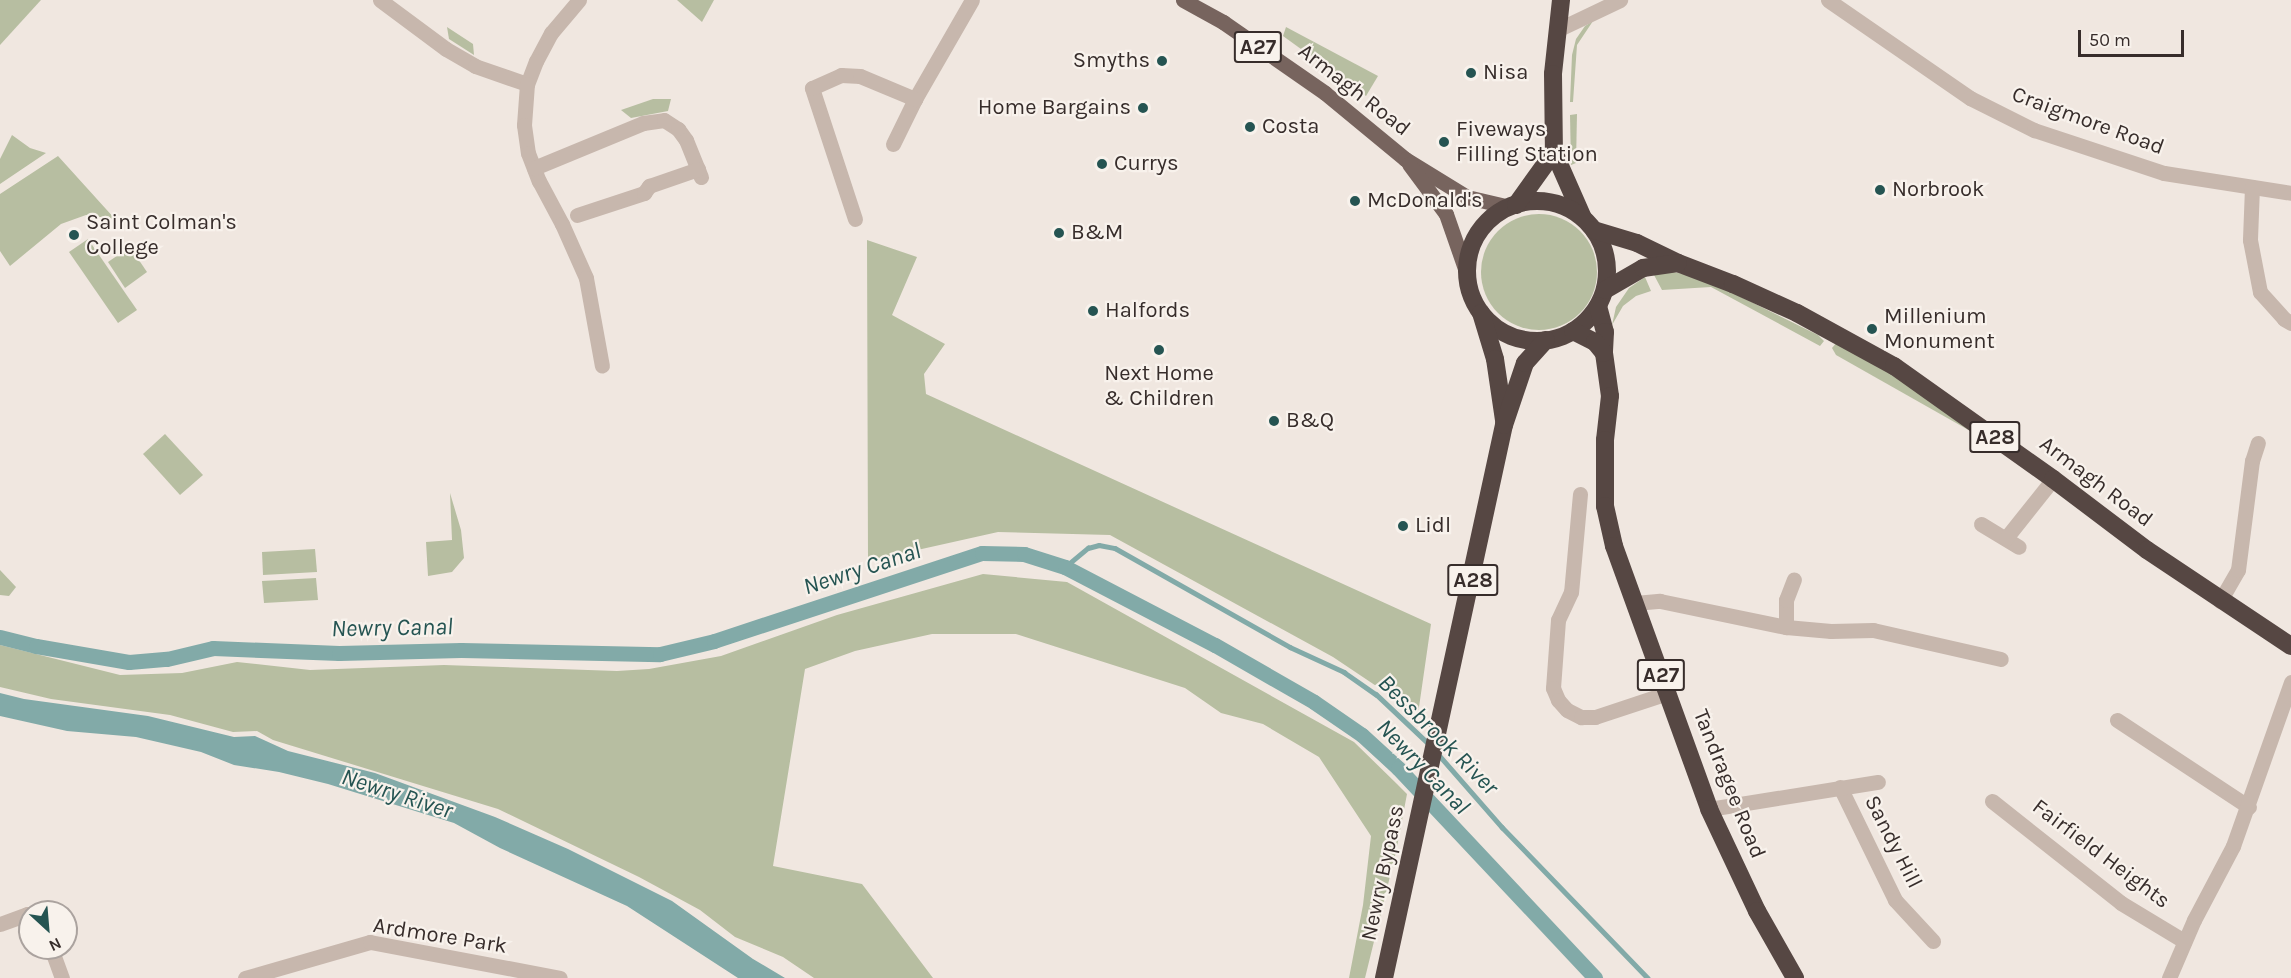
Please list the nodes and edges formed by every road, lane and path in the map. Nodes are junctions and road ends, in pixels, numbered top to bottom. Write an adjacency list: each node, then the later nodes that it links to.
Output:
1 (380, 0): 9 (street)
2 (579, 0): 9 (street)
3 (972, 0): 10 (street)
4 (1183, 0): 13 (main road, Armagh Road / A27)
5 (1561, 0): 8 (highway)
6 (1620, 0): 8 (street)
7 (1828, 0): 15 (street, Craigmore Road)
8 (1557, 30): 12 (highway)
9 (526, 84): 14 (street)
10 (915, 99): 11 (street); 19 (street)
11 (893, 144)
12 (1554, 152): 17 (highway); 20 (highway)
13 (1405, 159): 17 (main road, Armagh Road / A27); 22 (main road, Armagh Road / A27)
14 (534, 168): 18 (street); 29 (street)
15 (2252, 187): 16 (street, Craigmore Road); 25 (street)
16 (2291, 193)
17 (1513, 206): 20 (highway, A28); 22 (highway, A28)
18 (578, 215)
19 (855, 219)
20 (1589, 224): 21 (highway, Armagh Road / A28); 23 (highway)
21 (1678, 263): 23 (highway, Armagh Road / A28); 32 (highway, Armagh Road / A28)
22 (1468, 277): 24 (highway, A28)
23 (1602, 298): 26 (highway, A28); 28 (highway, Tandragee Road / A27)
24 (1480, 312): 27 (highway, A28); 30 (highway)
25 (2291, 323)
26 (1573, 331): 27 (highway, A28); 28 (highway)
27 (1546, 340): 30 (highway)
28 (1604, 353): 37 (highway, Tandragee Road / A27)
29 (602, 366)
30 (1504, 425): 57 (highway, Newry Bypass / A28)
31 (2258, 443): 36 (street)
32 (2053, 479): 34 (street); 36 (highway, Armagh Road / A28)
33 (1580, 494): 42 (street)
34 (1981, 524)
35 (1794, 579): 38 (street)
36 (2220, 601): 39 (highway, Armagh Road / A28)
37 (1635, 603): 38 (street); 42 (highway, Tandragee Road / A27)
38 (1786, 627): 40 (street)
39 (2291, 646)
40 (2001, 659)
41 (2291, 682): 47 (street, Fairfield Heights)
42 (1667, 693): 48 (highway, Tandragee Road / A27)
43 (2117, 720): 47 (street)
44 (1878, 782): 45 (street, Sandy Hill)
45 (1839, 787): 48 (street, Sandy Hill); 51 (street, Sandy Hill)
46 (1992, 801): 52 (street, Fairfield Heights)
47 (2249, 807): 52 (street, Fairfield Heights)
48 (1709, 809): 58 (highway, Tandragee Road / A27)
49 (18, 919): 50 (street)
50 (0, 924)
51 (1933, 941)
52 (2184, 941): 59 (street, Fairfield Heights)
53 (55, 960): 54 (street)
54 (62, 978)
55 (245, 978): 56 (street, Ardmore Park)
56 (560, 978)
57 (1384, 978)
58 (1795, 978)
59 (2169, 978)

